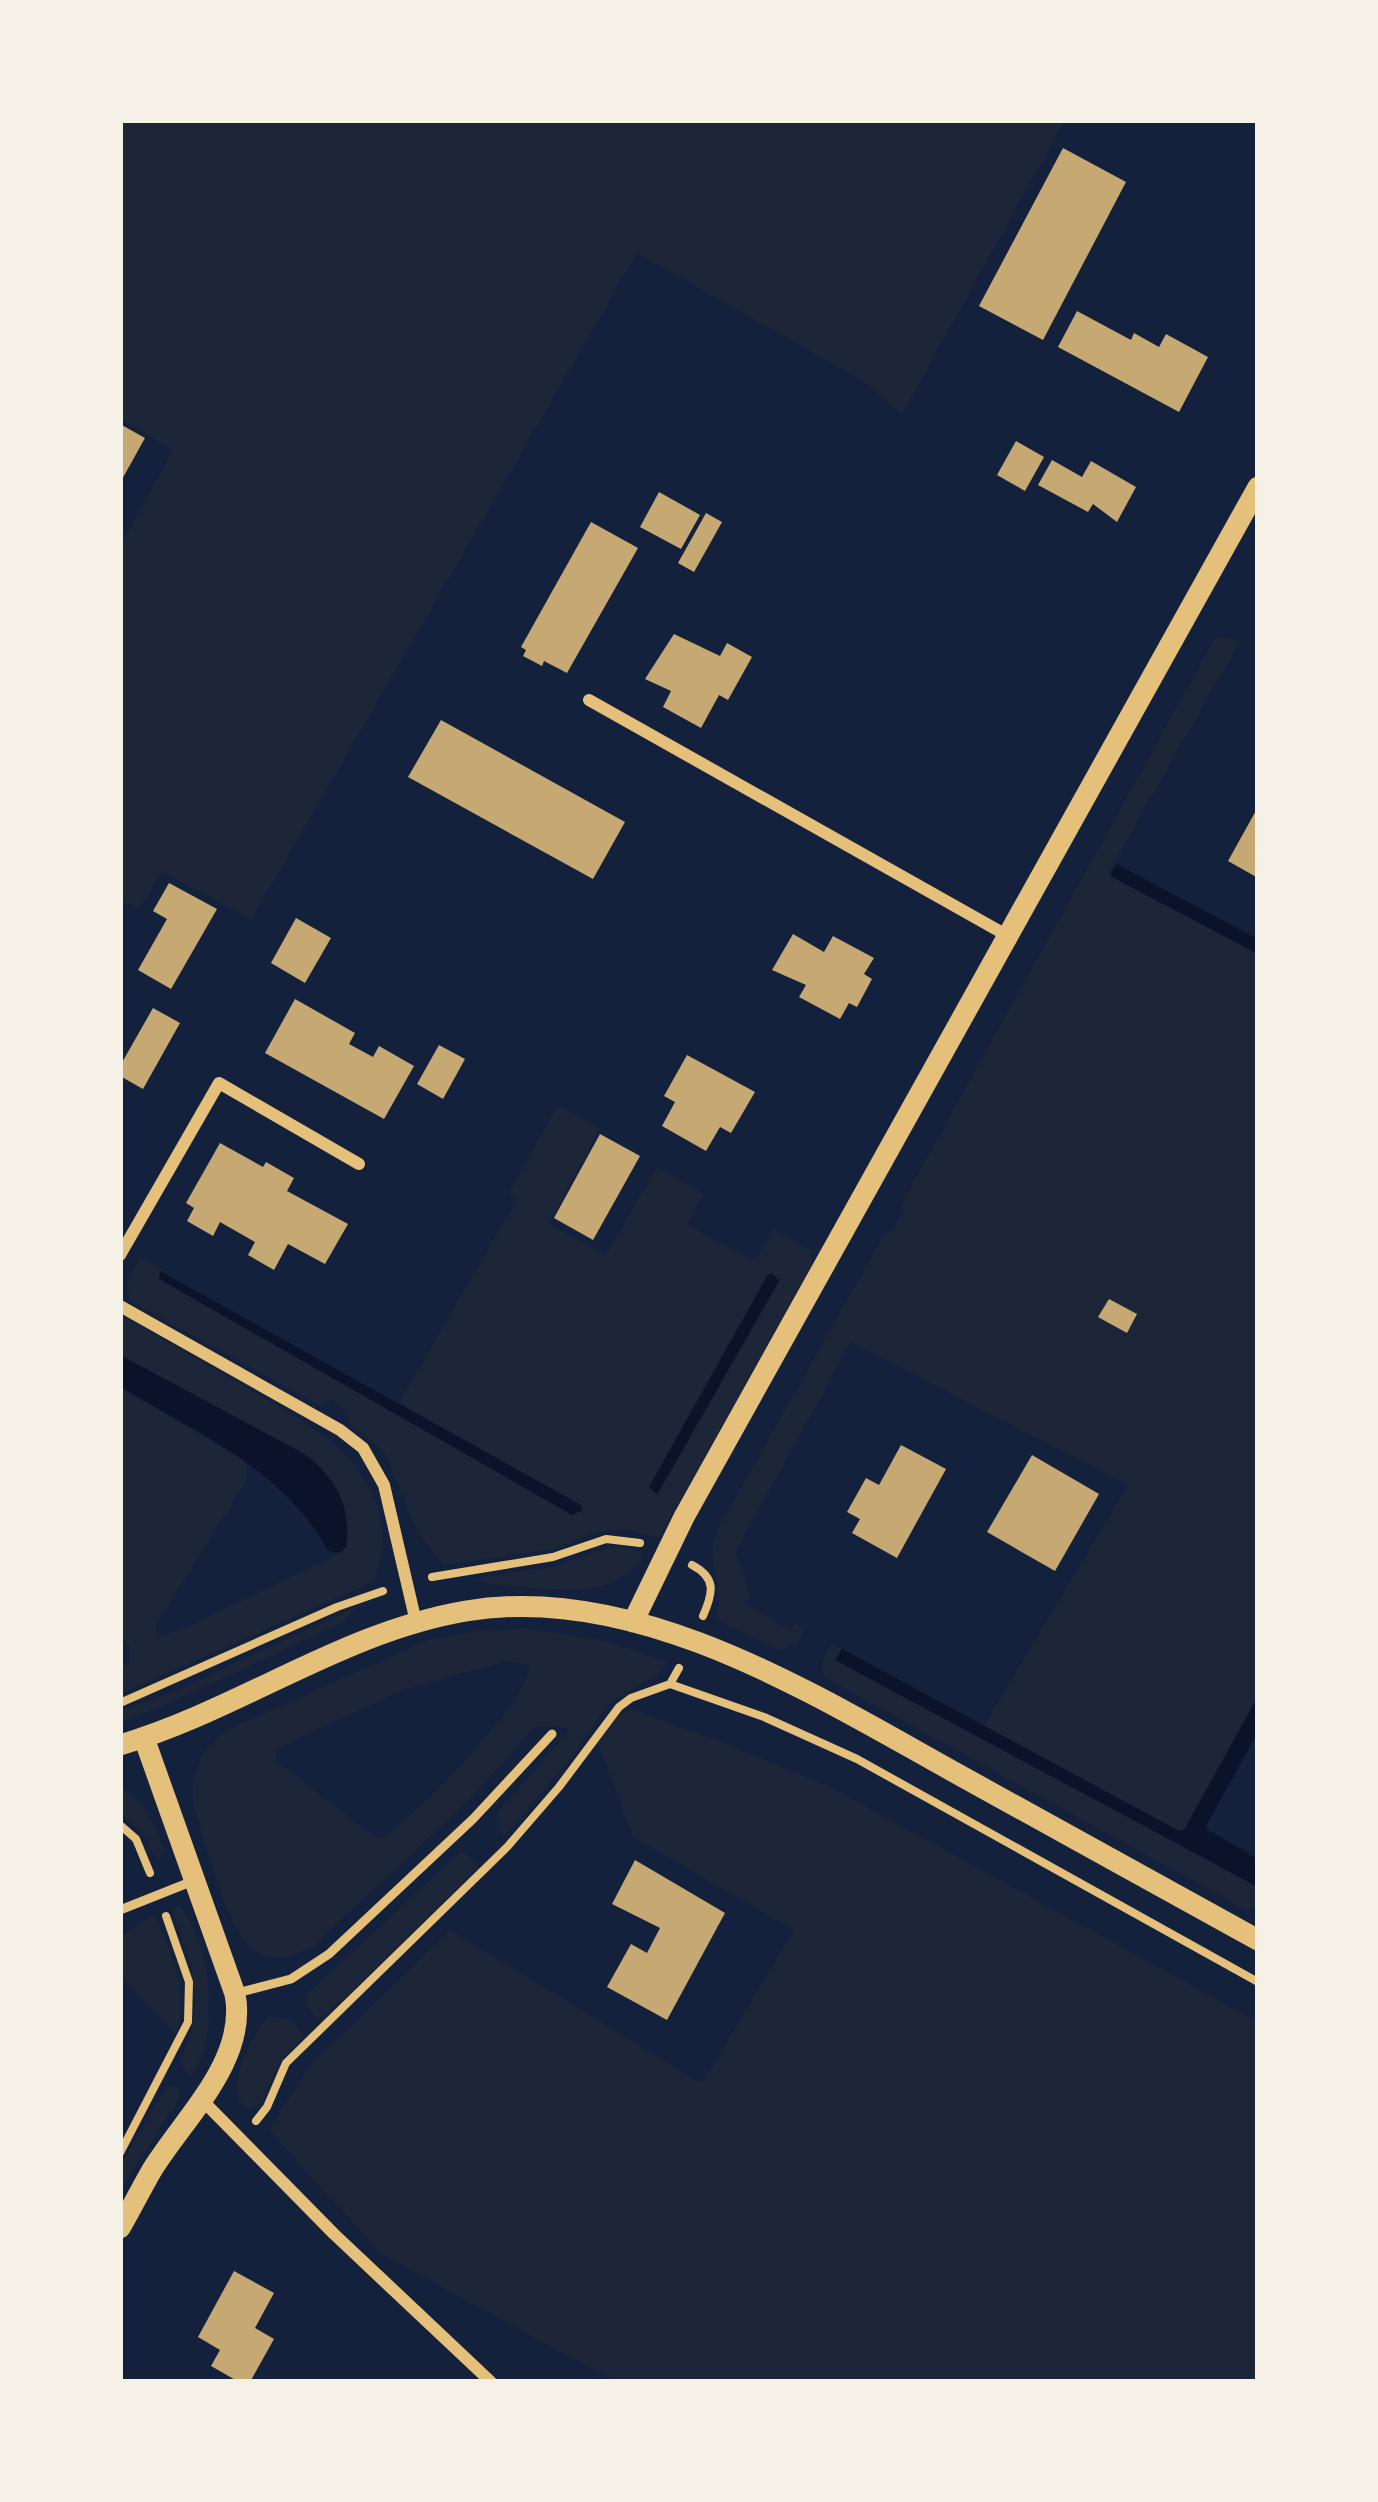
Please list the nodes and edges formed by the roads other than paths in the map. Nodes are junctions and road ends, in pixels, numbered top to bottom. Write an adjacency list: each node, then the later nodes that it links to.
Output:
1 (1258, 488): 3 (street)
2 (589, 700): 3 (street)
3 (1008, 935): 8 (street)
4 (359, 1164): 5 (street)
5 (120, 1255)
6 (120, 1306): 7 (street)
7 (416, 1622): 8 (street); 10 (street)
8 (633, 1622): 14 (street)
9 (552, 1734): 15 (lane)
10 (144, 1738): 11 (street); 12 (street)
11 (120, 1745)
12 (196, 1880): 13 (lane); 15 (street)
13 (120, 1910)
14 (1258, 1940)
15 (236, 1994): 16 (street)
16 (201, 2099): 17 (street); 18 (street)
17 (120, 2228)
18 (491, 2382)

